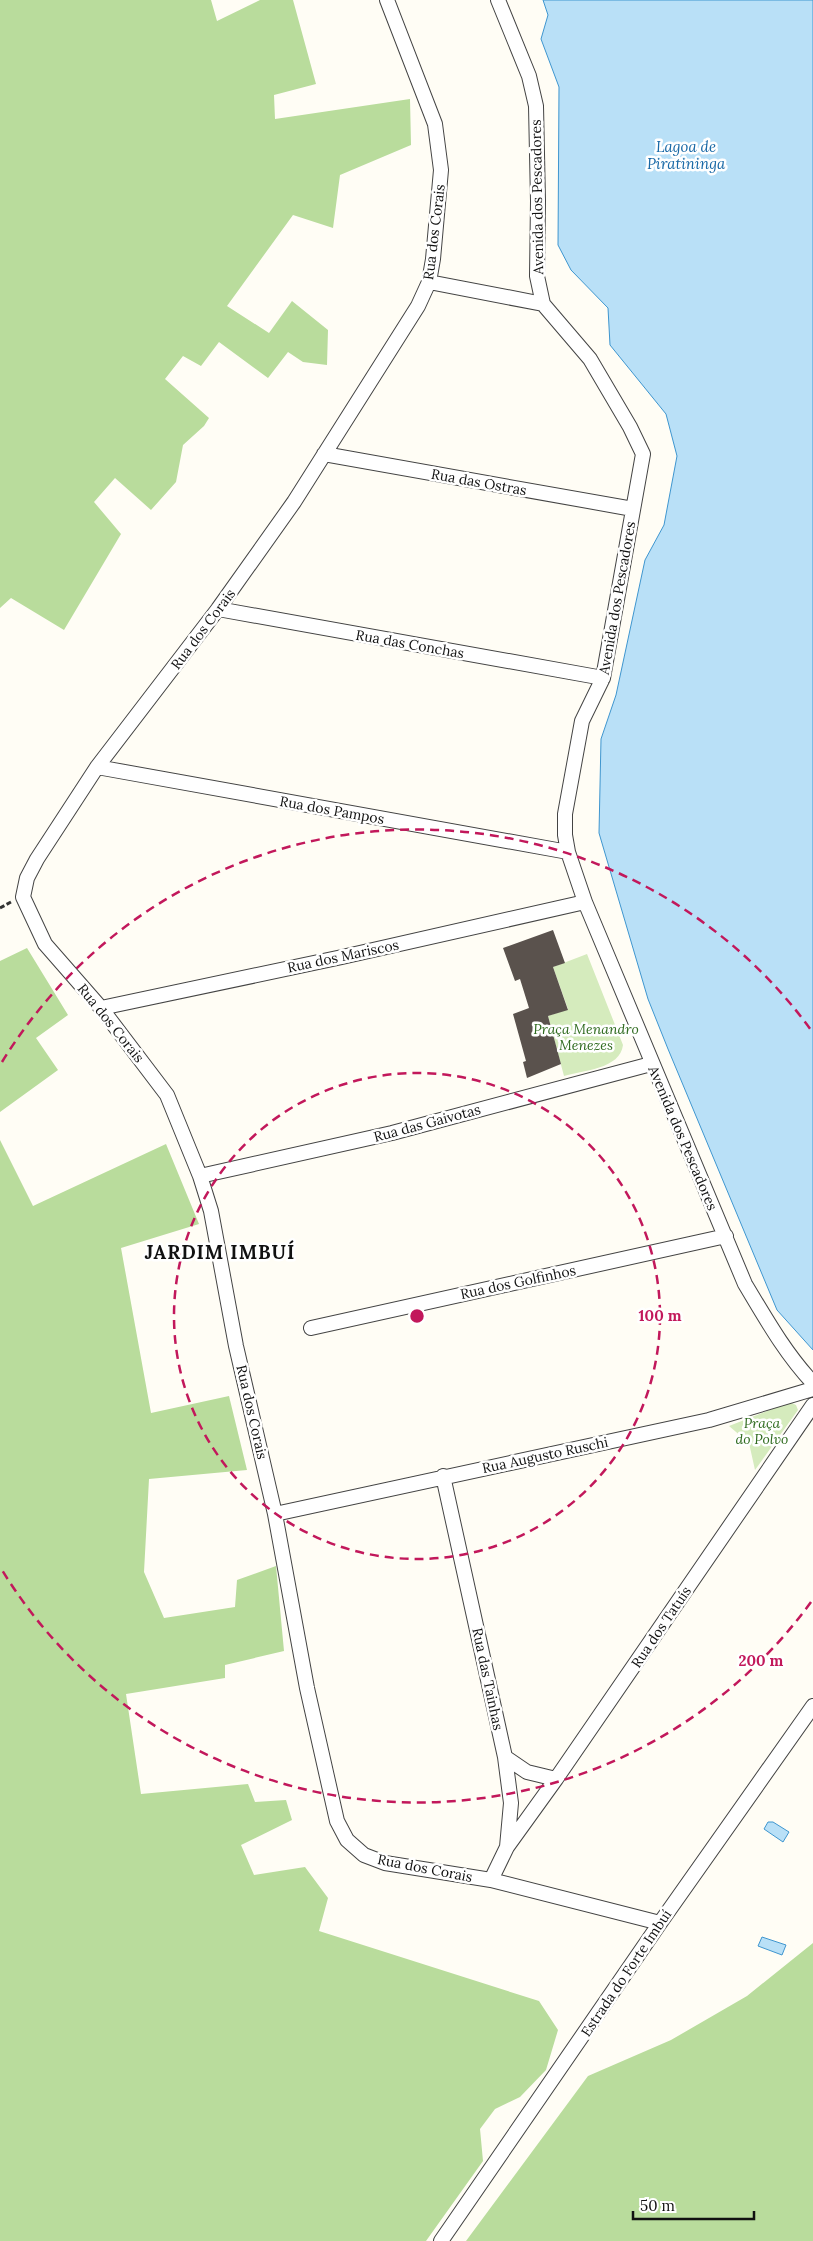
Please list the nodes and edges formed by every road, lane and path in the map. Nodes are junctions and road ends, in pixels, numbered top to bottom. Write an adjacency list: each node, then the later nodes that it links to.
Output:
1 (387, 0): 3 (street, Rua dos Corais)
2 (498, 0): 4 (street, Avenida dos Pescadores)
3 (429, 282): 4 (street); 5 (street, Rua dos Corais)
4 (543, 304): 6 (street, Avenida dos Pescadores)
5 (324, 454): 6 (street, Rua das Ostras); 7 (street, Rua dos Corais)
6 (633, 509): 8 (street, Avenida dos Pescadores)
7 (218, 609): 8 (street, Rua das Conchas); 9 (street, Rua dos Corais)
8 (603, 678): 10 (street, Avenida dos Pescadores)
9 (97, 767): 10 (street, Rua dos Pampos); 12 (street, Rua dos Corais)
10 (568, 852): 11 (street, Avenida dos Pescadores)
11 (584, 902): 12 (street, Rua dos Mariscos); 13 (street, Avenida dos Pescadores)
12 (101, 1008): 14 (street, Rua dos Corais)
13 (651, 1064): 14 (street, Rua das Gaivotas); 15 (street, Avenida dos Pescadores)
14 (200, 1176): 21 (street, Rua dos Corais)
15 (726, 1236): 16 (street, Rua dos Golfinhos); 17 (street, Avenida dos Pescadores)
16 (311, 1328)
17 (813, 1383)
18 (813, 1388): 20 (street, Rua Augusto Ruschi)
19 (813, 1405): 24 (street, Rua dos Tatuís)
20 (443, 1476): 21 (street, Rua Augusto Ruschi); 23 (street, Rua das Tainhas)
21 (275, 1514): 26 (street, Rua dos Corais)
22 (813, 1706): 27 (street, Estrada do Forte Imbuí)
23 (505, 1757): 24 (street); 25 (street, Rua das Tainhas)
24 (556, 1779): 25 (street, Rua dos Tatuís)
25 (507, 1848): 26 (street, Rua das Tainhas)
26 (491, 1880): 27 (street, Rua dos Corais)
27 (660, 1923): 28 (street, Estrada do Forte Imbuí)
28 (441, 2241)

